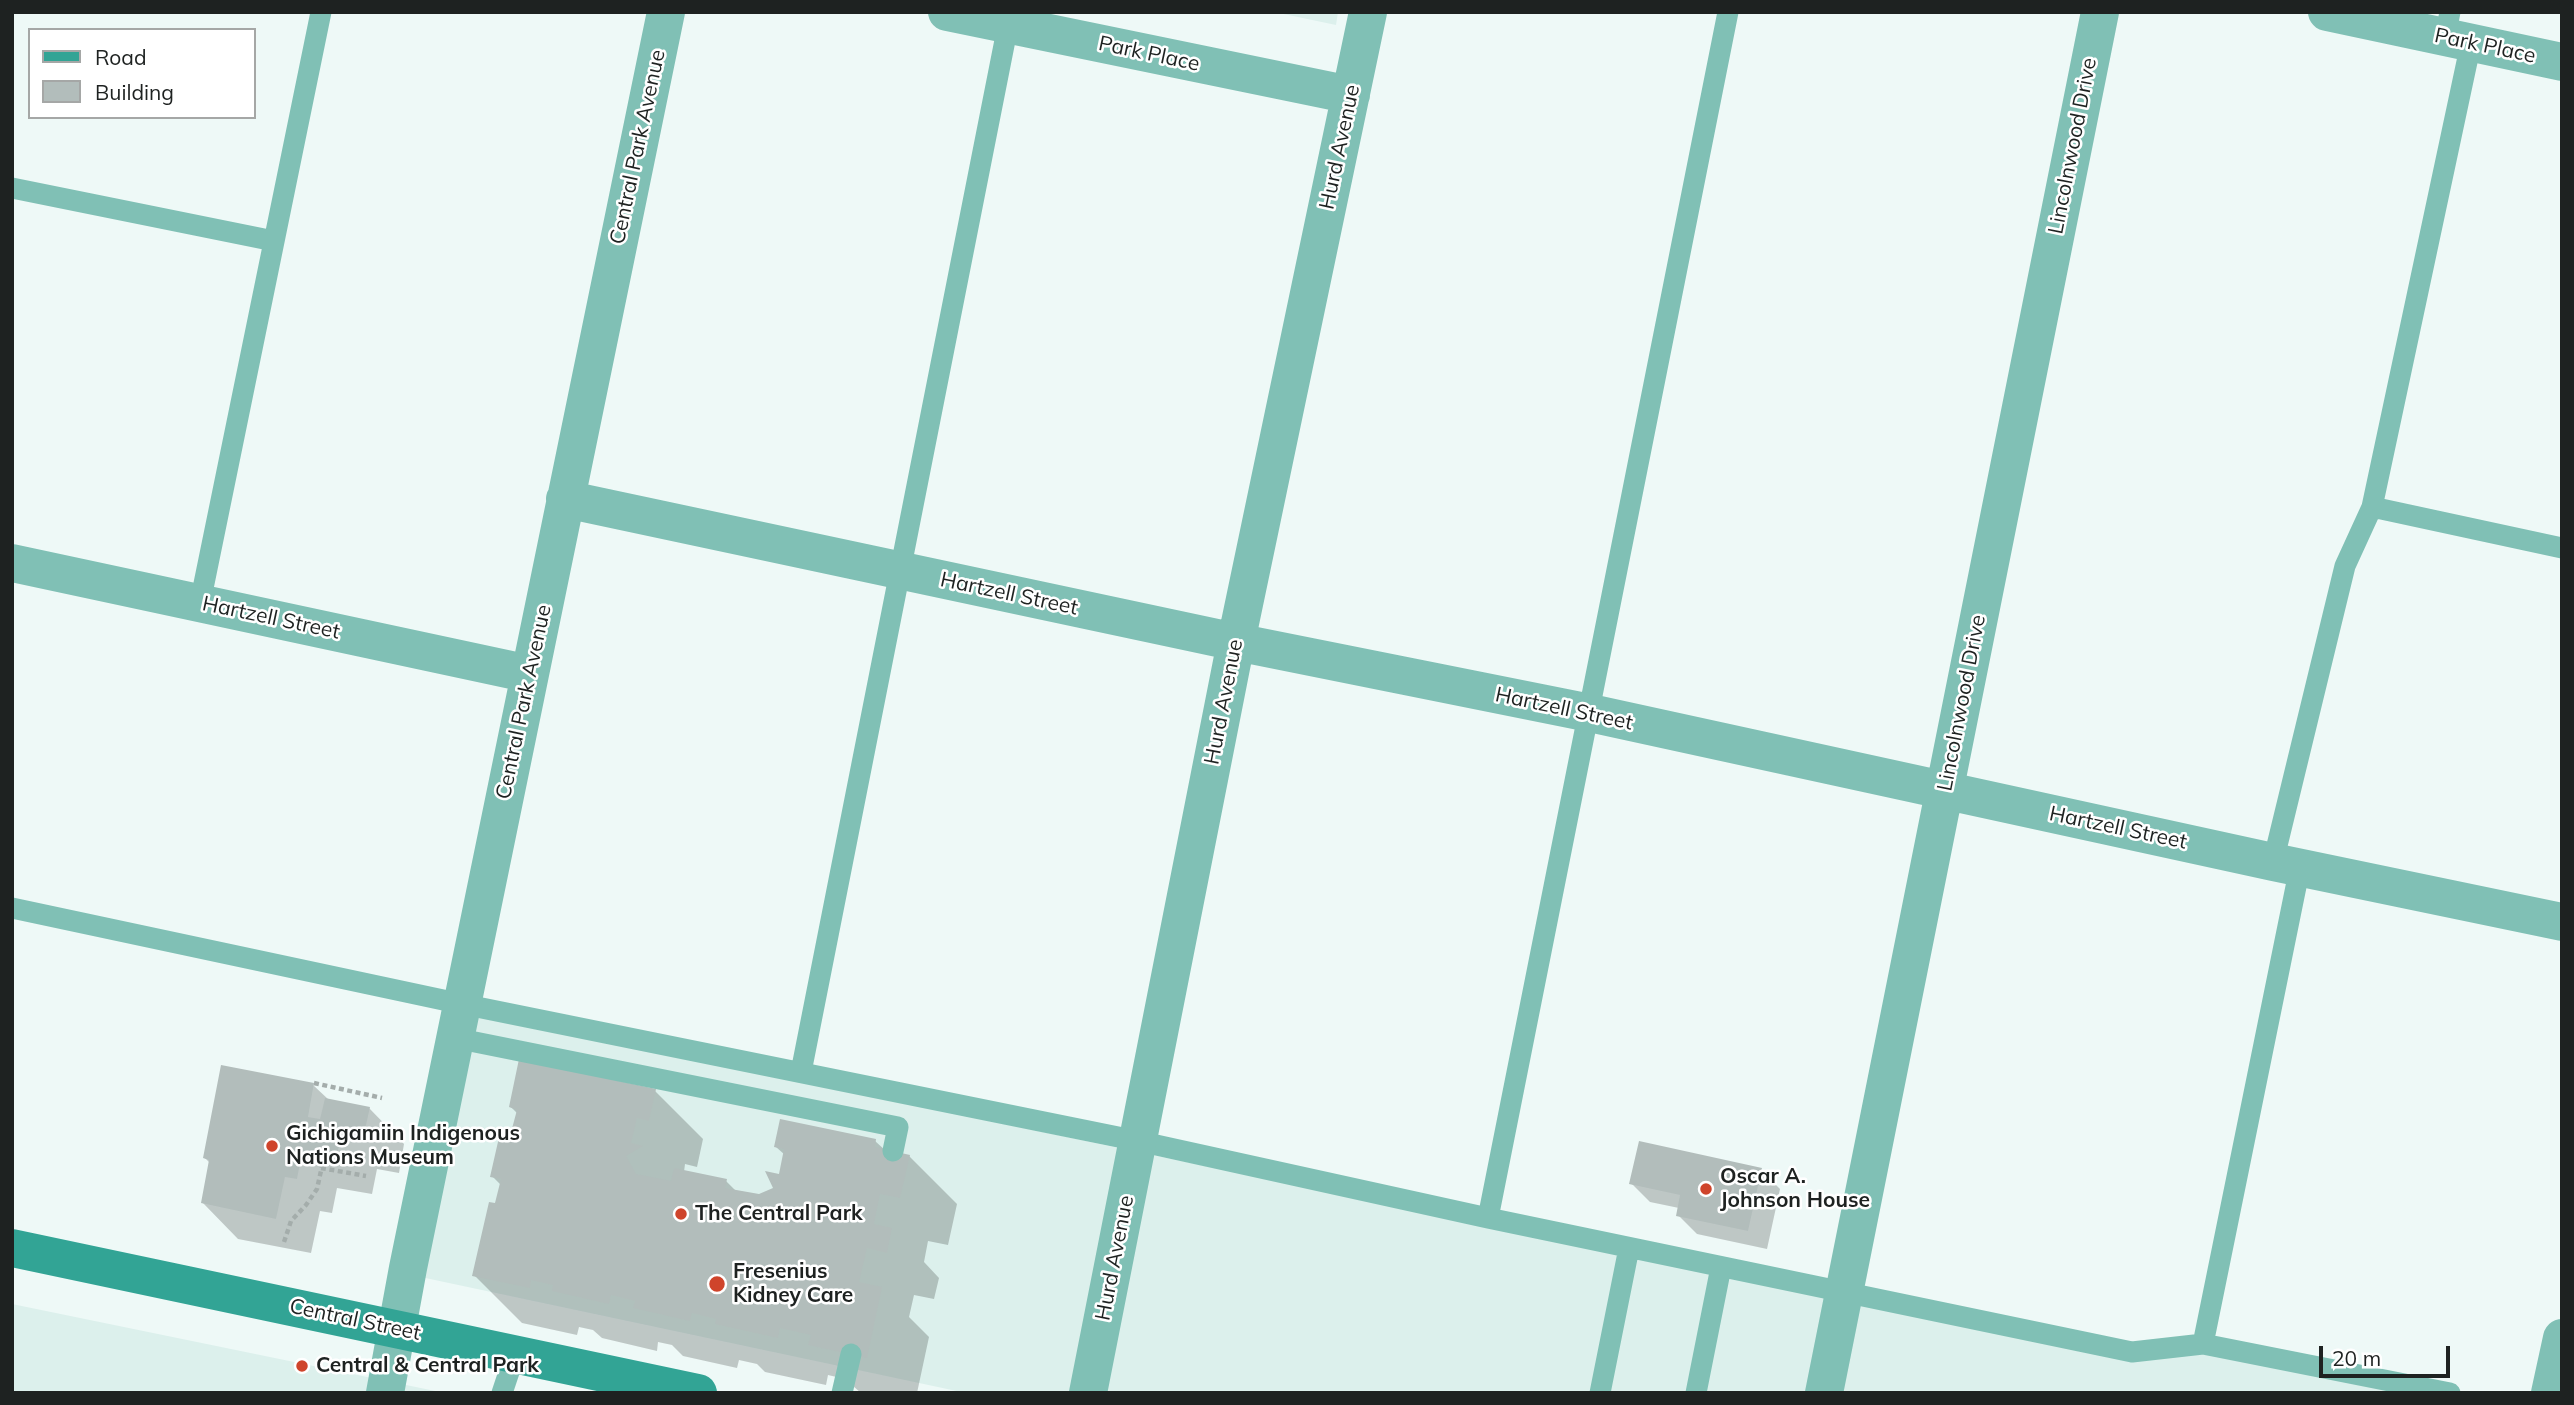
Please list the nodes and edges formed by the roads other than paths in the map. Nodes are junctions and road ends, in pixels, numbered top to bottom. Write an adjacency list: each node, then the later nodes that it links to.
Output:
1 (321, 12): 13 (lane)
2 (666, 12): 14 (street, Central Park Avenue)
3 (947, 12): 8 (street, Park Place)
4 (1368, 12): 11 (street, Hurd Avenue)
5 (1728, 12): 22 (lane)
6 (2100, 12): 23 (street, Lincolnwood Drive)
7 (2327, 12): 9 (street, Park Place)
8 (1008, 25): 11 (street, Park Place); 18 (lane)
9 (2455, 31): 10 (street, Park Place); 15 (lane)
10 (2562, 62)
11 (1351, 95): 20 (street, Hurd Avenue)
12 (12, 188): 13 (lane)
13 (274, 242): 19 (lane)
14 (565, 499): 18 (street, Hartzell Street); 21 (street, Central Park Avenue)
15 (2372, 507): 16 (lane); 24 (lane)
16 (2562, 548)
17 (12, 563): 19 (street, Hartzell Street)
18 (901, 571): 20 (street, Hartzell Street); 28 (lane)
19 (200, 603): 21 (street, Hartzell Street)
20 (1236, 642): 22 (street, Hartzell Street); 29 (street, Hurd Avenue)
21 (530, 674): 27 (street, Central Park Avenue)
22 (1590, 713): 23 (street, Hartzell Street); 31 (lane)
23 (1945, 791): 24 (street, Hartzell Street); 35 (street, Lincolnwood Drive)
24 (2286, 864): 26 (street, Hartzell Street); 38 (lane)
25 (12, 908): 27 (lane)
26 (2562, 922)
27 (458, 1021): 28 (lane); 30 (lane); 36 (street, Central Park Avenue)
28 (801, 1072): 29 (lane)
29 (1138, 1141): 31 (lane); 46 (street, Hurd Avenue)
30 (893, 1151)
31 (1488, 1218): 33 (lane)
32 (12, 1248): 36 (main road, Central Street)
33 (1629, 1248): 34 (lane); 47 (lane)
34 (1721, 1267): 35 (lane); 48 (lane)
35 (1844, 1293): 38 (lane); 49 (street, Lincolnwood Drive)
36 (395, 1329): 39 (main road, Central Street); 42 (street, Central Park Avenue)
37 (2562, 1338): 51 (street)
38 (2203, 1343): 50 (lane)
39 (515, 1354): 41 (main road, Central Street); 43 (lane)
40 (850, 1354): 45 (lane)
41 (608, 1383): 44 (main road, Central Street)
42 (384, 1393)
43 (502, 1393)
44 (698, 1393)
45 (842, 1393)
46 (1087, 1393)
47 (1600, 1393)
48 (1696, 1393)
49 (1824, 1393)
50 (2451, 1393)
51 (2550, 1393)

